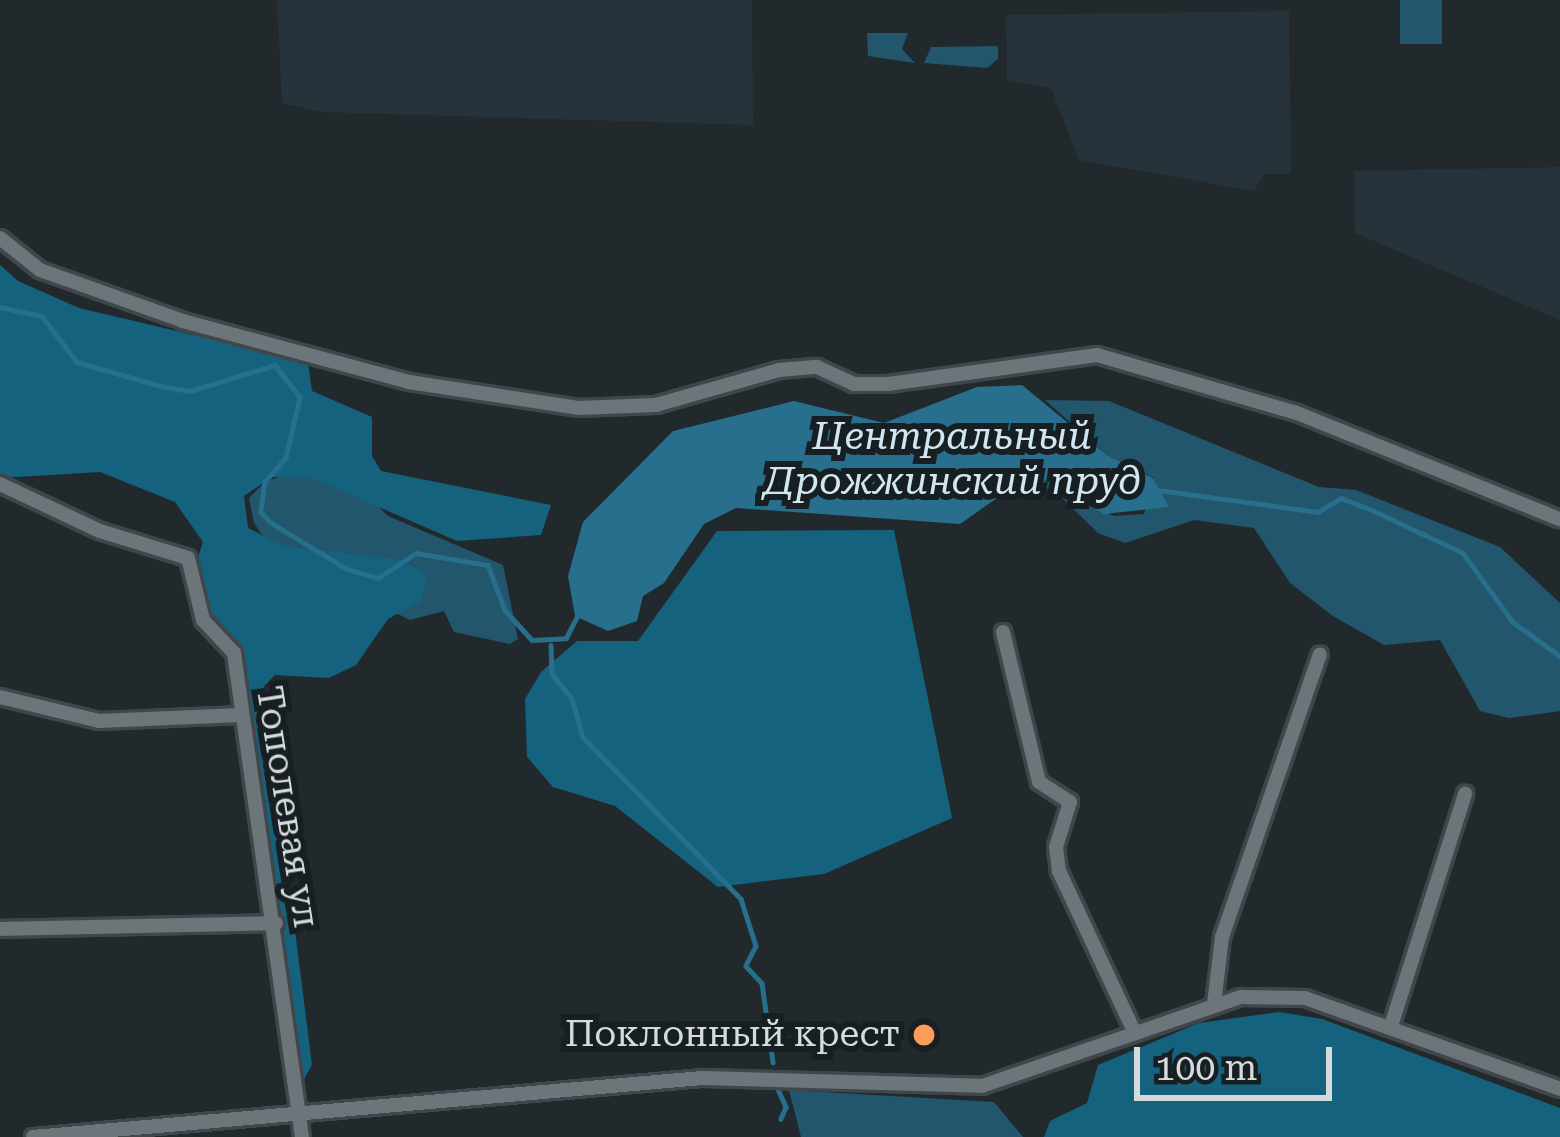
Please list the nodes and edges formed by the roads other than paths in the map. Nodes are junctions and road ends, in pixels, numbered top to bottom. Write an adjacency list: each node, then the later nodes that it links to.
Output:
1 (0, 238): 3 (street)
2 (0, 484): 7 (street, Тополевая ул)
3 (1560, 518)
4 (1003, 632): 13 (street)
5 (1320, 654): 11 (street)
6 (0, 697): 7 (street)
7 (242, 716): 9 (street, Тополевая ул)
8 (1465, 794): 12 (street)
9 (276, 923): 10 (street); 15 (street, Тополевая ул)
10 (0, 929)
11 (1214, 1004): 12 (street); 13 (street)
12 (1390, 1026): 14 (street)
13 (1133, 1029): 15 (street)
14 (1560, 1089)
15 (301, 1119): 16 (street); 18 (street, Тополевая ул)
16 (115, 1135): 17 (street)
17 (33, 1137)
18 (302, 1137)

